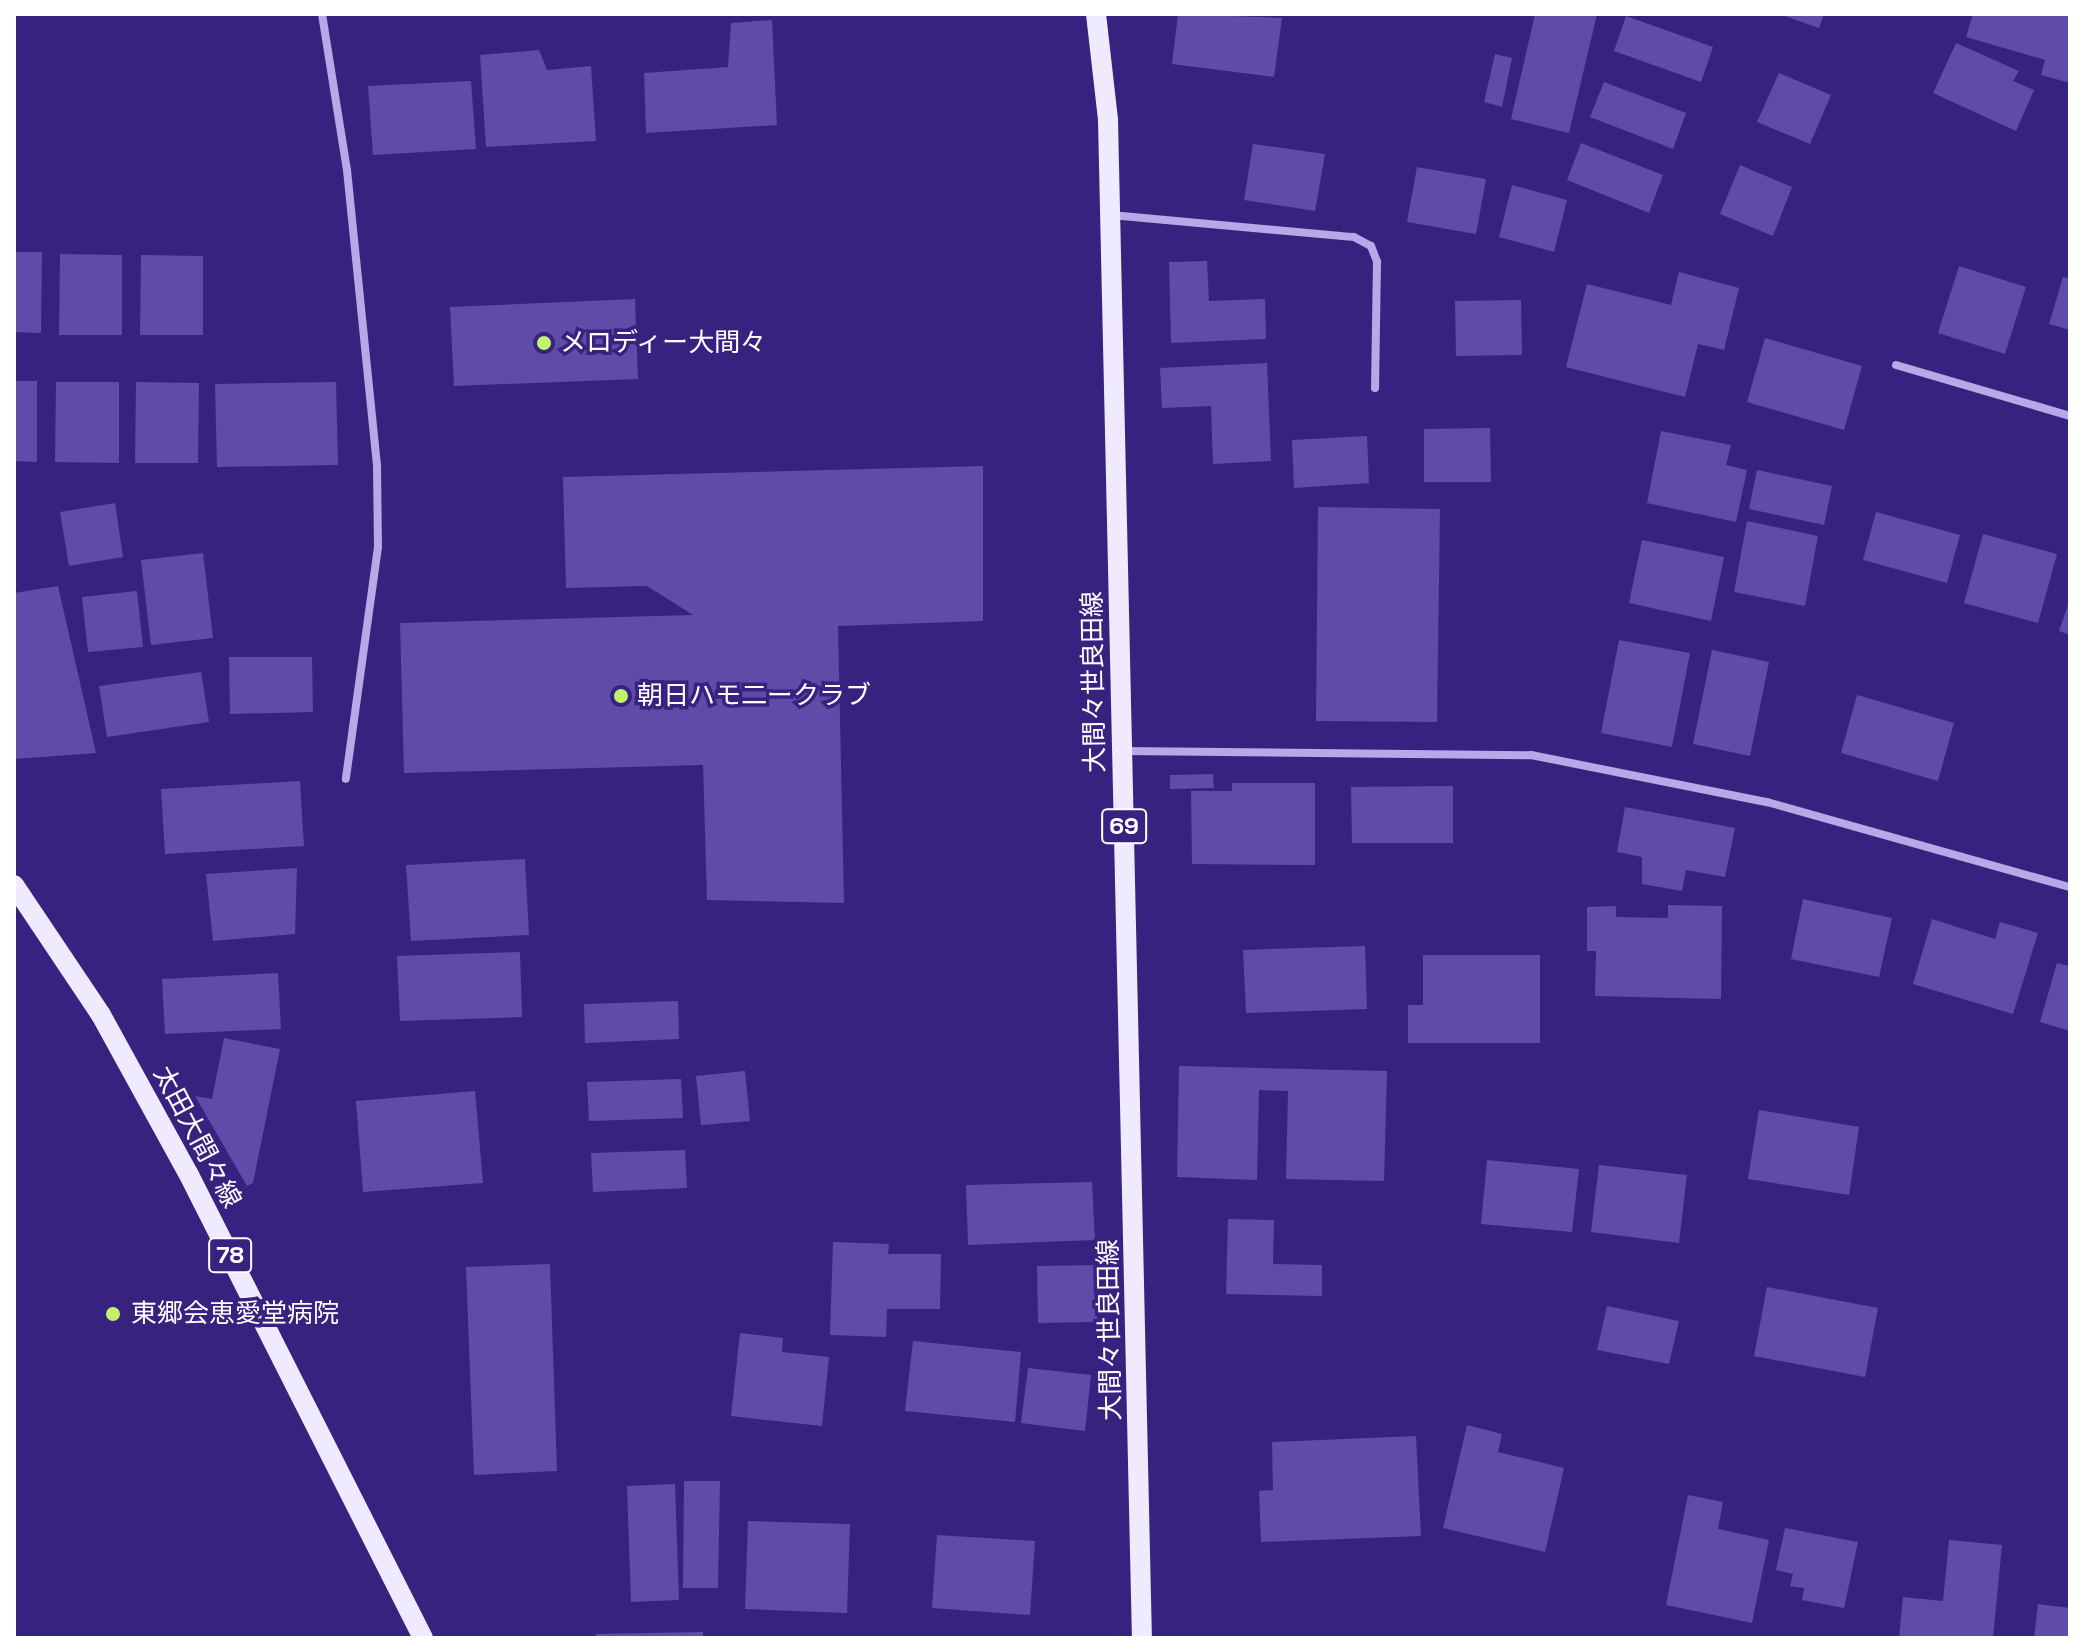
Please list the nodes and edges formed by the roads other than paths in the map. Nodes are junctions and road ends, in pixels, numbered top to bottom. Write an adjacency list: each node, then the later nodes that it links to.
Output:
1 (322, 14): 8 (street)
2 (1096, 14): 3 (main road, 大間々世良田線 / 69)
3 (1110, 215): 5 (street); 7 (main road, 大間々世良田線 / 69)
4 (1896, 365): 6 (street)
5 (1375, 388)
6 (2070, 416)
7 (1122, 751): 10 (street); 12 (main road, 大間々世良田線 / 69)
8 (346, 779)
9 (14, 885): 11 (main road, 太田大間々線 / 78)
10 (2070, 887)
11 (423, 1638)
12 (1142, 1638)

